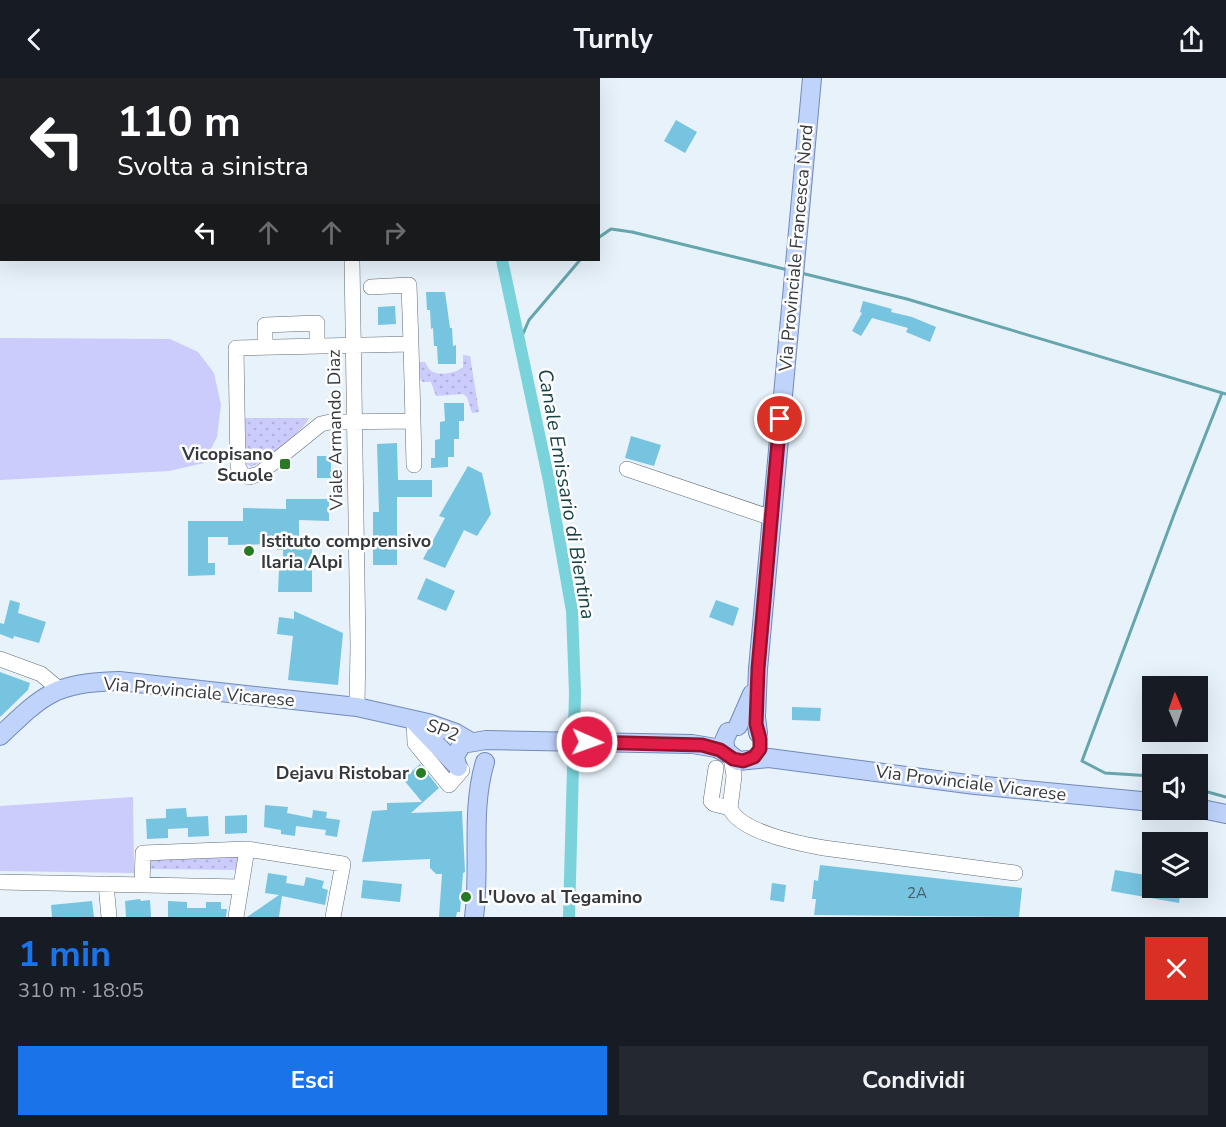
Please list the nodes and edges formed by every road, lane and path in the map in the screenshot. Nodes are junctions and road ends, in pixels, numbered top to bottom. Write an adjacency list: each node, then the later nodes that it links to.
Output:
1 (812, 78): 12 (main road, Via Provinciale Francesca Nord)
2 (352, 261): 5 (street, Viale Armando Diaz)
3 (371, 287): 4 (street)
4 (411, 344): 5 (street); 8 (street)
5 (353, 345): 6 (street); 9 (street, Viale Armando Diaz)
6 (318, 346): 7 (street); 7 (street)
7 (265, 347): 9 (street)
8 (413, 421): 9 (street); 10 (street)
9 (354, 422): 16 (street, Viale Armando Diaz)
10 (414, 465)
11 (627, 470): 12 (street)
12 (772, 518): 14 (main road, Via Provinciale Francesca Nord)
13 (0, 659): 15 (street)
14 (758, 669): 18 (main road); 20 (main road)
15 (59, 689): 16 (main road, Via Provinciale Vicarese / SP2); 19 (main road, Via Provinciale Vicarese / SP2)
16 (357, 707): 17 (main road, Via Provinciale Vicarese / SP2)
17 (414, 721): 22 (main road, SP2); 27 (main road, SP2)
18 (733, 729): 20 (main road, Via Provinciale Vicarese / SP2); 23 (main road, Via Provinciale Vicarese / SP2); 24 (main road)
19 (0, 736)
20 (759, 737): 24 (main road); 26 (main road, Via Provinciale Vicarese / SP2)
21 (510, 740): 22 (main road, SP2); 23 (main road, Via Provinciale Vicarese / SP2); 25 (main road)
22 (473, 742): 25 (main road); 27 (main road)
23 (693, 744): 24 (main road, Via Provinciale Vicarese / SP2)
24 (739, 758): 26 (main road, Via Provinciale Vicarese / SP2); 30 (street)
25 (485, 760): 27 (main road); 32 (main road)
26 (791, 761): 29 (main road, Via Provinciale Vicarese / SP2)
27 (459, 768): 32 (main road)
28 (716, 768): 30 (street)
29 (1142, 801)
30 (730, 808): 35 (street)
31 (1208, 810): 33 (main road)
32 (477, 813): 43 (main road)
33 (1226, 814)
34 (247, 849): 38 (street); 39 (street); 42 (street)
35 (1015, 873)
36 (0, 882): 37 (street)
37 (105, 884): 38 (street); 40 (street)
38 (142, 885): 39 (street)
39 (241, 887): 41 (street)
40 (109, 917)
41 (236, 917)
42 (333, 917)
43 (474, 917)

